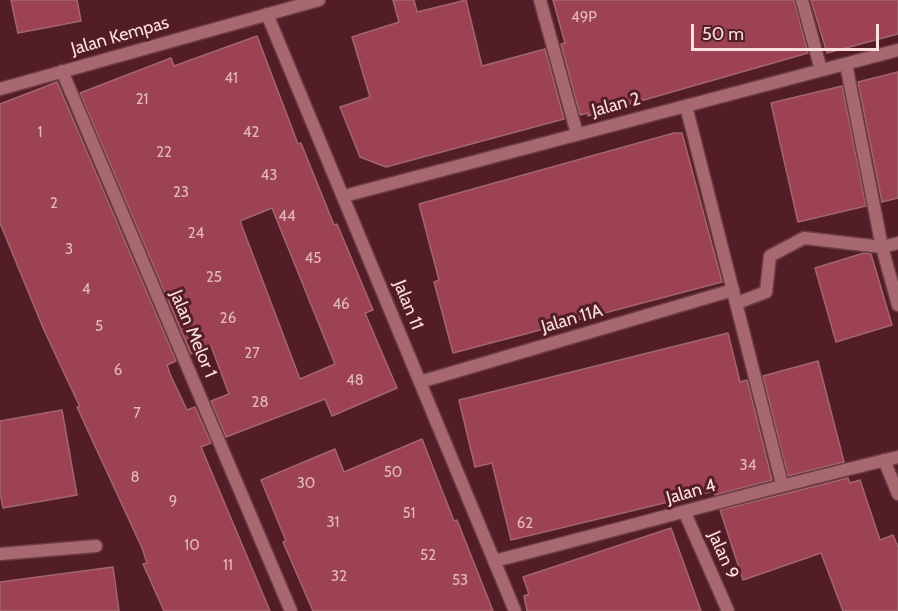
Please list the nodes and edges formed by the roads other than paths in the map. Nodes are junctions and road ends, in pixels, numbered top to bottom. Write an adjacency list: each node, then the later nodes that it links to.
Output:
1 (319, 0): 4 (street, Jalan Kempas)
2 (540, 0): 11 (street)
3 (802, 0): 7 (street)
4 (267, 14): 8 (street, Jalan Kempas); 12 (street, Jalan 11)
5 (898, 50): 6 (street, Jalan 2)
6 (846, 64): 7 (street, Jalan 2); 14 (street)
7 (821, 70): 10 (street, Jalan 2)
8 (62, 71): 9 (street, Jalan Kempas); 26 (street, Jalan Melor 1)
9 (0, 89)
10 (686, 106): 11 (street, Jalan 2); 15 (street)
11 (577, 134): 12 (street, Jalan 2)
12 (344, 196): 17 (street, Jalan 11)
13 (898, 243): 14 (street)
14 (882, 247): 15 (street, Jalan 11A); 16 (street)
15 (735, 296): 17 (street, Jalan 11A); 20 (street)
16 (898, 305)
17 (420, 382): 25 (street, Jalan 11)
18 (898, 457): 19 (street, Jalan 4)
19 (884, 460): 20 (street, Jalan 4); 21 (street)
20 (782, 484): 22 (street, Jalan 4)
21 (898, 494)
22 (685, 513): 25 (street, Jalan 4); 28 (street, Jalan 9)
23 (96, 546): 24 (street)
24 (0, 554)
25 (494, 561): 27 (street, Jalan 11)
26 (291, 611)
27 (515, 611)
28 (728, 611)

